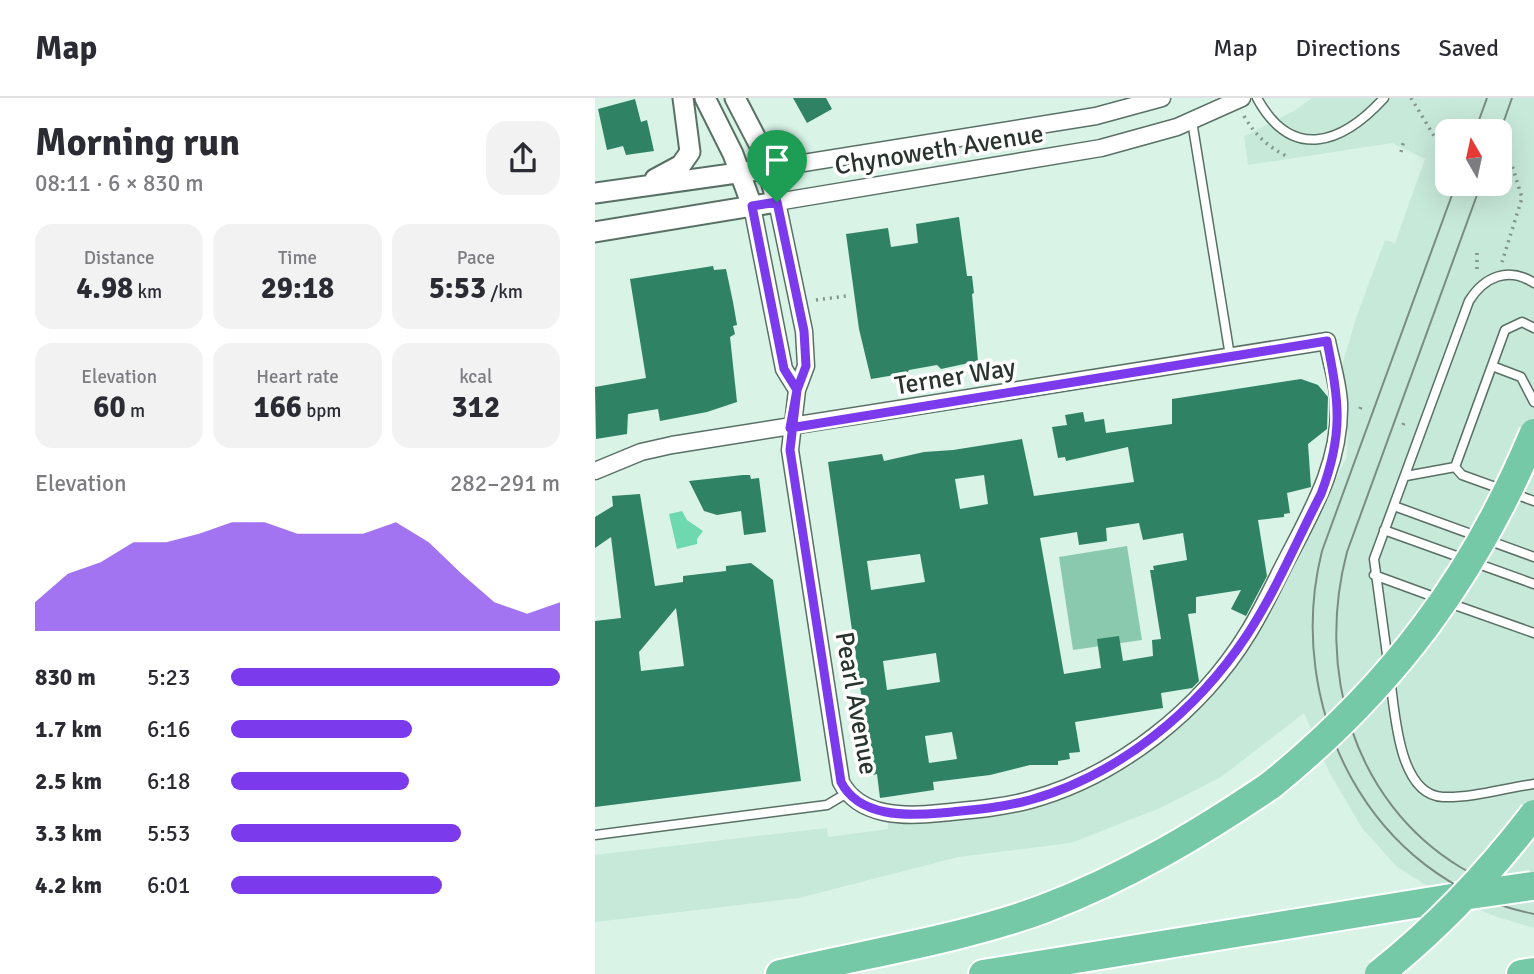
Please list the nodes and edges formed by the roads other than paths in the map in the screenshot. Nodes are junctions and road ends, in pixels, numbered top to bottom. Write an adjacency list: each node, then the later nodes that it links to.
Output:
1 (683, 98): 11 (street)
2 (705, 98): 10 (street)
3 (735, 98): 9 (street, Pearl Avenue)
4 (1162, 98): 9 (street, Chynoweth Avenue)
5 (1242, 98): 8 (street, Chynoweth Avenue)
6 (1257, 98): 7 (lane)
7 (1384, 98)
8 (1192, 121): 13 (street, Chynoweth Avenue); 19 (lane)
9 (767, 169): 10 (street, Chynoweth Avenue); 13 (street, Pearl Avenue)
10 (739, 172): 11 (street, Chynoweth Avenue); 14 (street)
11 (623, 190): 12 (street, Chynoweth Avenue)
12 (595, 193)
13 (777, 202): 14 (street, Chynoweth Avenue); 21 (street, Pearl Avenue)
14 (752, 206): 15 (street, Chynoweth Avenue); 21 (street)
15 (595, 232)
16 (1534, 283): 27 (lane)
17 (1534, 328): 20 (lane)
18 (1327, 341): 19 (street, Terner Way); 36 (street, Pearl Avenue)
19 (1230, 356): 23 (street, Terner Way)
20 (1492, 366): 22 (lane); 25 (lane)
21 (797, 390): 23 (street, Pearl Avenue)
22 (1534, 402)
23 (790, 428): 26 (street, Terner Way); 36 (street, Pearl Avenue)
24 (1534, 433): 41 (highway, bridge)
25 (1455, 467): 27 (lane); 28 (lane)
26 (595, 471)
27 (1406, 475): 29 (lane)
28 (1534, 501)
29 (1394, 506): 30 (lane); 31 (lane)
30 (1384, 530): 32 (lane); 33 (lane)
31 (1534, 557)
32 (1374, 575): 34 (lane); 35 (lane)
33 (1534, 584)
34 (1534, 633)
35 (1534, 784)
36 (847, 793): 38 (lane)
37 (1534, 814): 43 (highway, bridge)
38 (595, 835)
39 (1533, 886): 42 (highway, bridge)
40 (1534, 972): 44 (highway)
41 (780, 974)
42 (983, 974)
43 (1379, 974)
44 (1521, 974)

